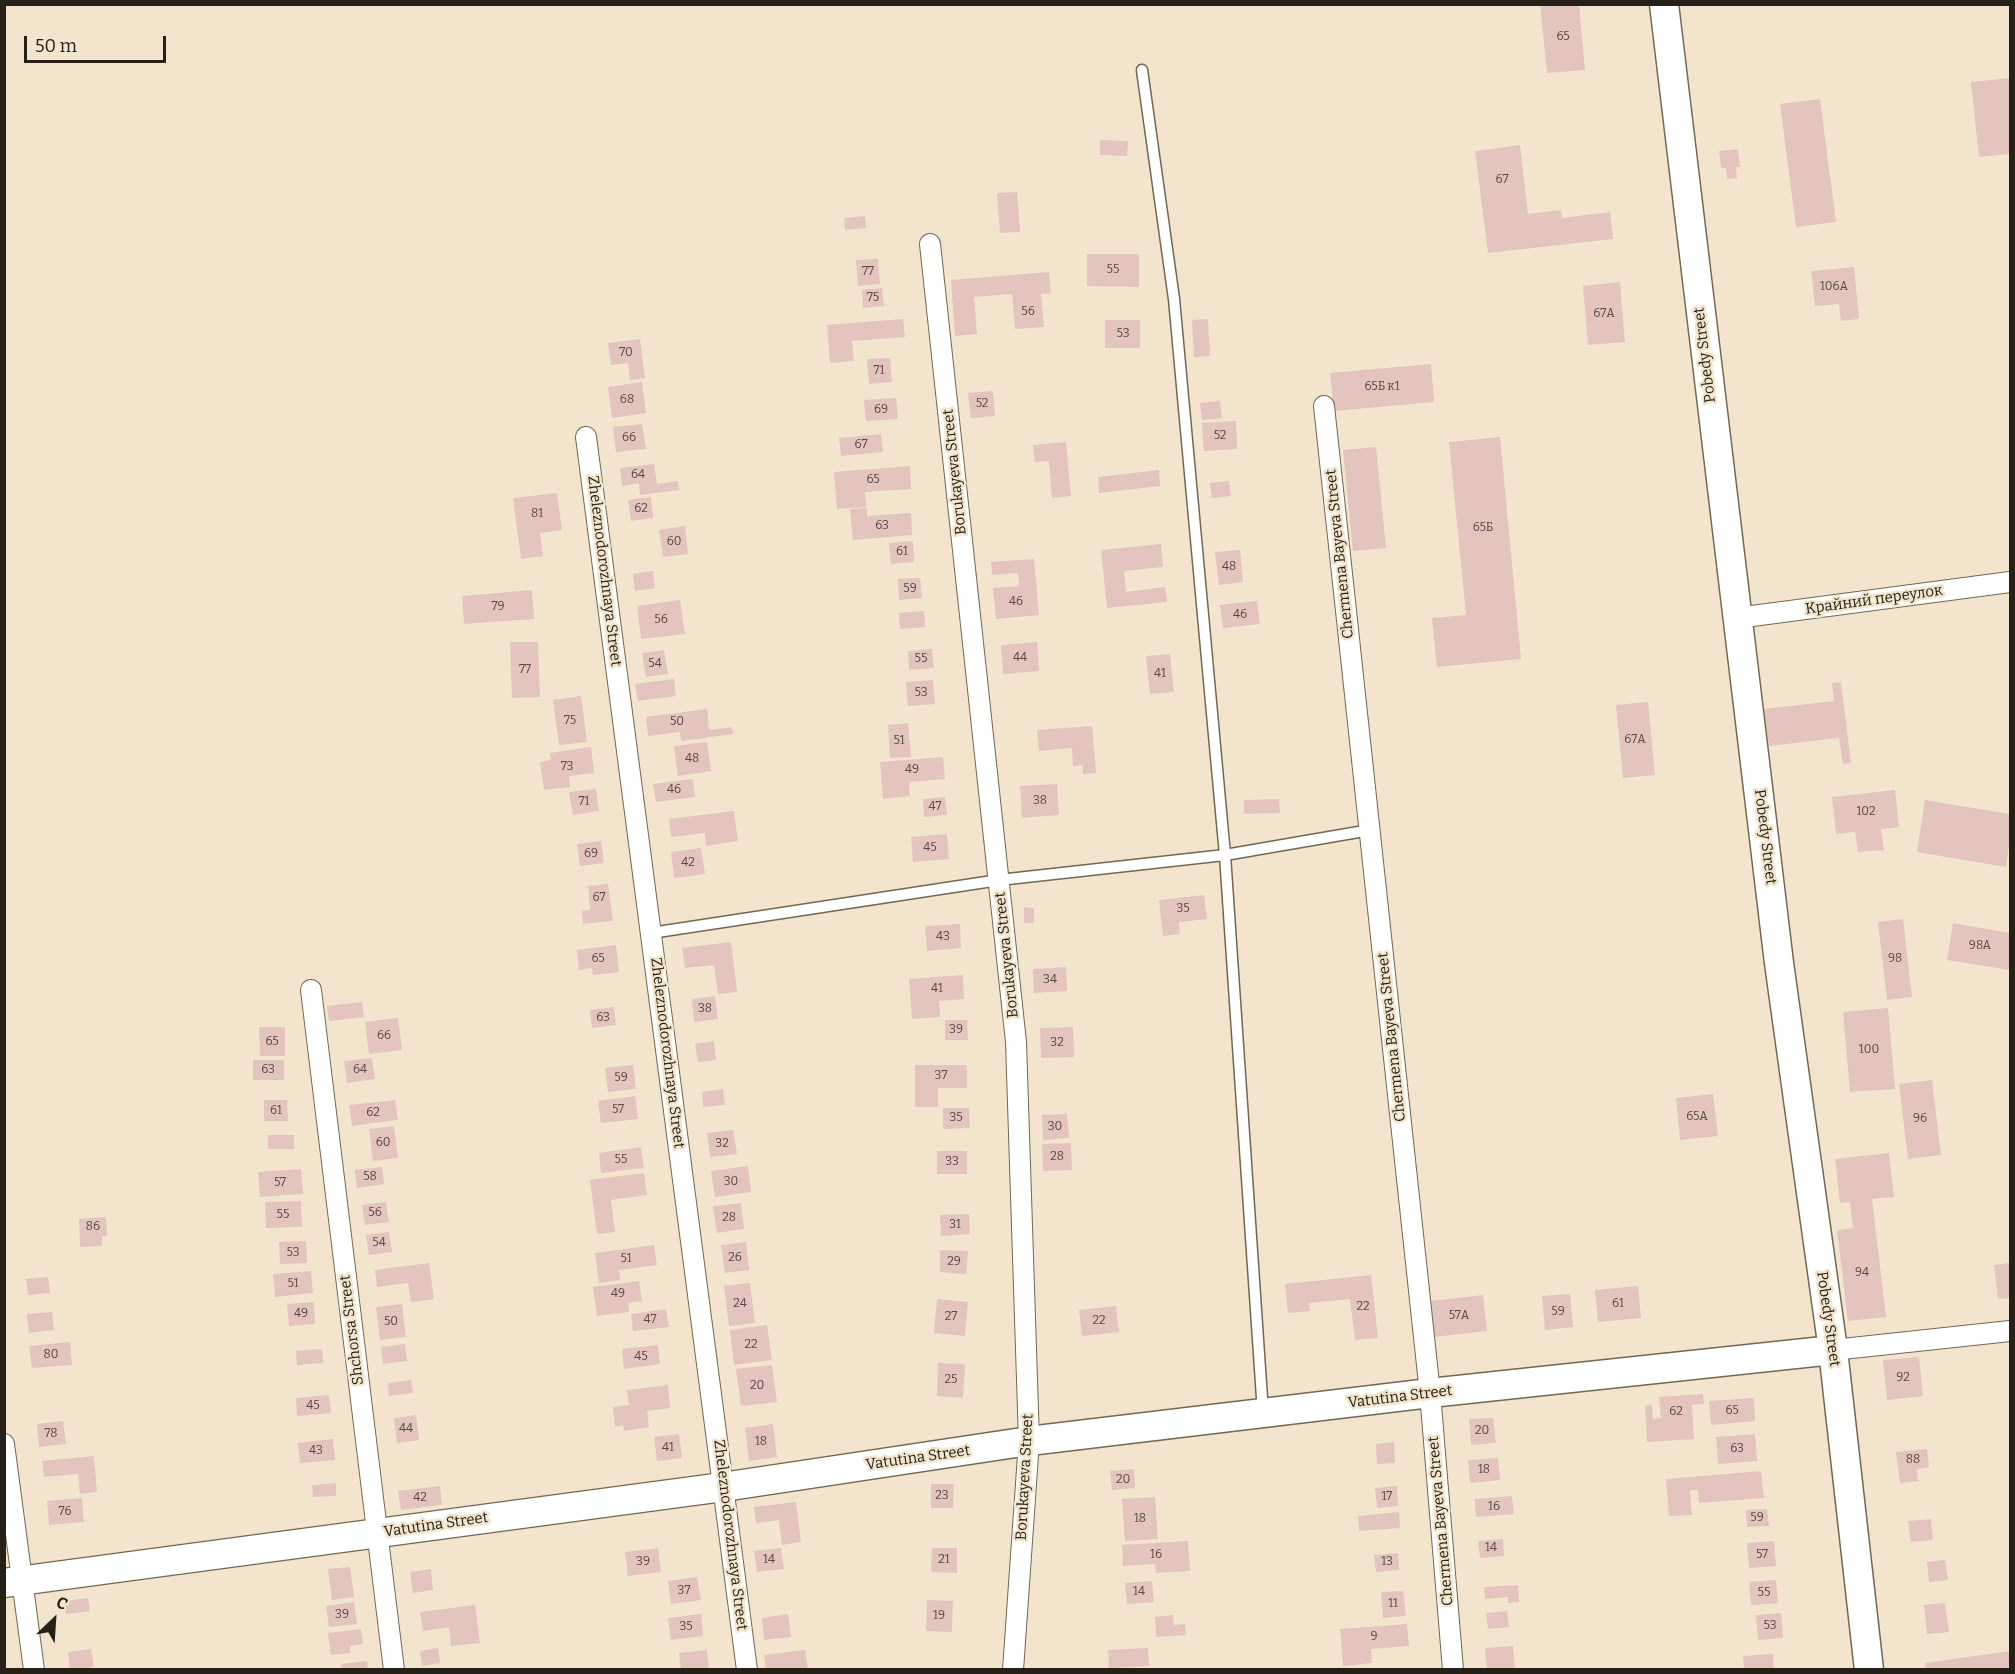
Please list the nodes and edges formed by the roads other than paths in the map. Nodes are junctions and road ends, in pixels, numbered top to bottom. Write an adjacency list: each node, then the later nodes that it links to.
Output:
1 (1664, 4): 7 (street, Pobedy Street)
2 (1142, 70): 9 (lane)
3 (930, 244): 10 (street, Borukayeva Street)
4 (1324, 406): 8 (street, Chermena Bayeva Street)
5 (586, 437): 11 (street, Zheleznodorozhnaya Street)
6 (2010, 582): 7 (street, Крайний переулок)
7 (1737, 618): 14 (street, Pobedy Street)
8 (1370, 830): 9 (lane); 15 (street, Chermena Bayeva Street)
9 (1225, 855): 10 (lane); 16 (lane)
10 (999, 880): 11 (lane); 17 (street, Borukayeva Street)
11 (651, 933): 19 (street, Zheleznodorozhnaya Street)
12 (311, 990): 20 (street, Shchorsa Street)
13 (2010, 1331): 14 (street)
14 (1833, 1350): 15 (street, Vatutina Street); 27 (street, Pobedy Street)
15 (1430, 1393): 16 (street, Vatutina Street); 26 (street, Chermena Bayeva Street)
16 (1263, 1413): 17 (street, Vatutina Street)
17 (1029, 1442): 19 (street, Vatutina Street); 25 (street, Borukayeva Street)
18 (4, 1444): 21 (street)
19 (723, 1487): 20 (street, Vatutina Street); 24 (street, Zheleznodorozhnaya Street)
20 (376, 1533): 21 (street, Vatutina Street); 23 (street, Shchorsa Street)
21 (13, 1582): 22 (street)
22 (34, 1670)
23 (394, 1670)
24 (747, 1670)
25 (1013, 1670)
26 (1454, 1670)
27 (1869, 1670)

